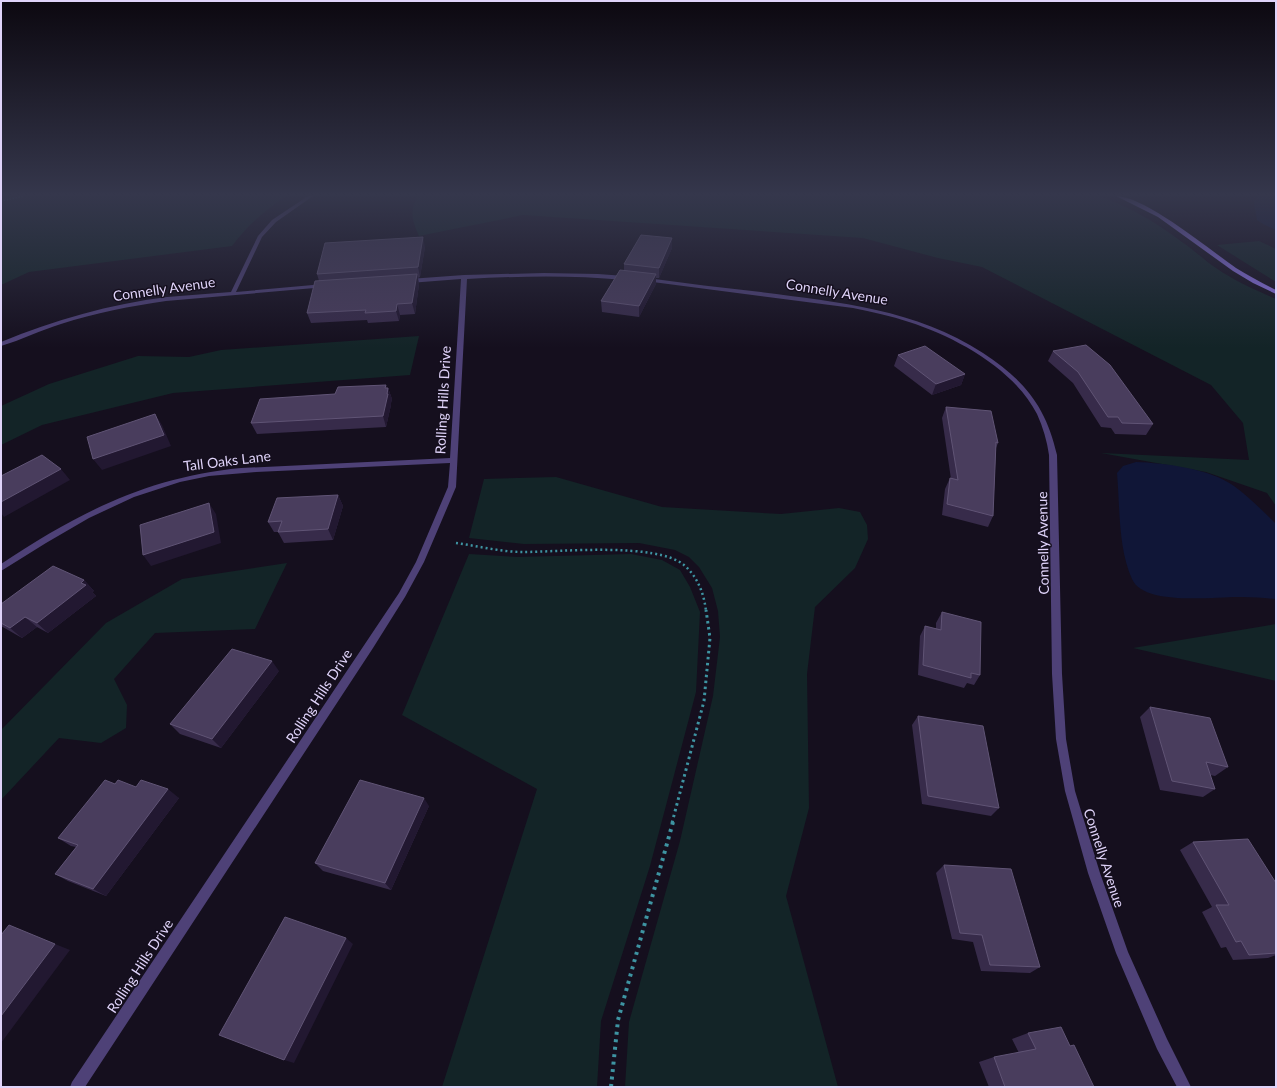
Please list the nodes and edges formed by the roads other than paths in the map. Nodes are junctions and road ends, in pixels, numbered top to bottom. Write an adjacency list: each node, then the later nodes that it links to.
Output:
1 (255, 247): 7 (street)
2 (1204, 247): 6 (street)
3 (464, 277): 4 (street, Connelly Avenue); 9 (street, Rolling Hills Drive); 12 (street, Connelly Avenue)
4 (400, 281)
5 (328, 286): 7 (street, Connelly Avenue)
6 (1276, 292)
7 (233, 293): 8 (street, Connelly Avenue)
8 (1, 344)
9 (454, 460): 10 (street, Tall Oaks Lane); 11 (street, Rolling Hills Drive)
10 (1, 568)
11 (77, 1087)
12 (1184, 1087)

